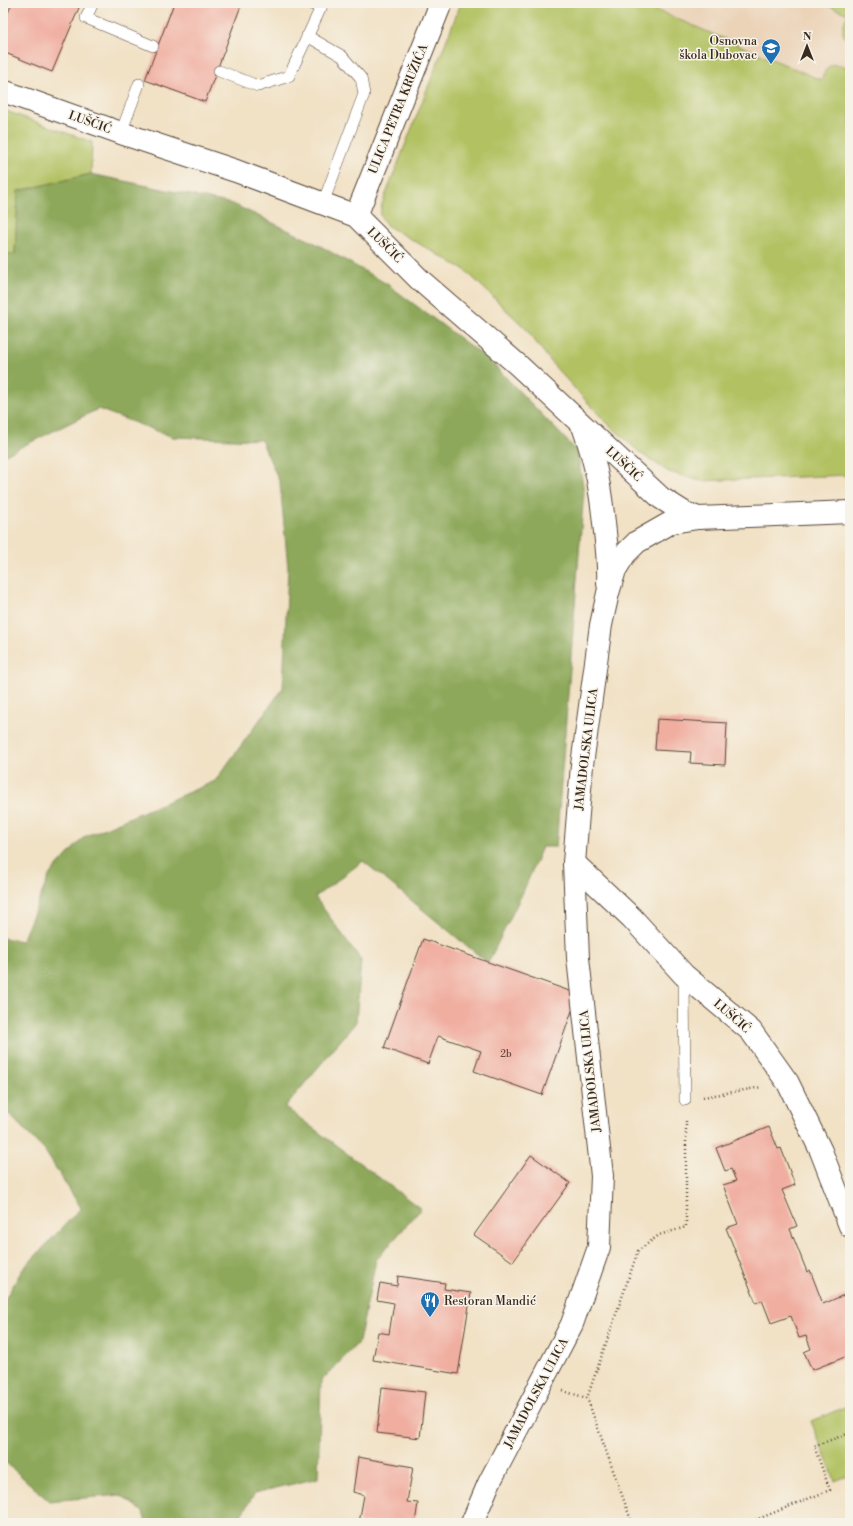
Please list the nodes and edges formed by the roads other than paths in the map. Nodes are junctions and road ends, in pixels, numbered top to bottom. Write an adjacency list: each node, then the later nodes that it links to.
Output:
1 (93, 3): 6 (lane)
2 (309, 3): 3 (lane)
3 (322, 5): 5 (lane)
4 (435, 5): 12 (street, ULICA PETRA KRUŽIĆA)
5 (308, 36): 7 (lane); 11 (lane)
6 (153, 46)
7 (219, 71)
8 (139, 84): 10 (lane)
9 (3, 91): 10 (street, LUŠČIĆ)
10 (121, 133): 11 (street, LUŠČIĆ)
11 (323, 203): 12 (street, LUŠČIĆ)
12 (356, 216): 13 (street, LUŠČIĆ)
13 (583, 426): 15 (street, LUŠČIĆ); 16 (street, JAMADOLSKA ULICA)
14 (850, 512): 15 (street, JAMADOLSKA ULICA)
15 (698, 518): 16 (street, JAMADOLSKA ULICA)
16 (608, 593): 17 (street, JAMADOLSKA ULICA)
17 (574, 863): 18 (street, LUŠČIĆ); 21 (street, JAMADOLSKA ULICA)
18 (684, 975): 19 (lane); 20 (street, LUŠČIĆ)
19 (685, 1100)
20 (850, 1226)
21 (472, 1523)

